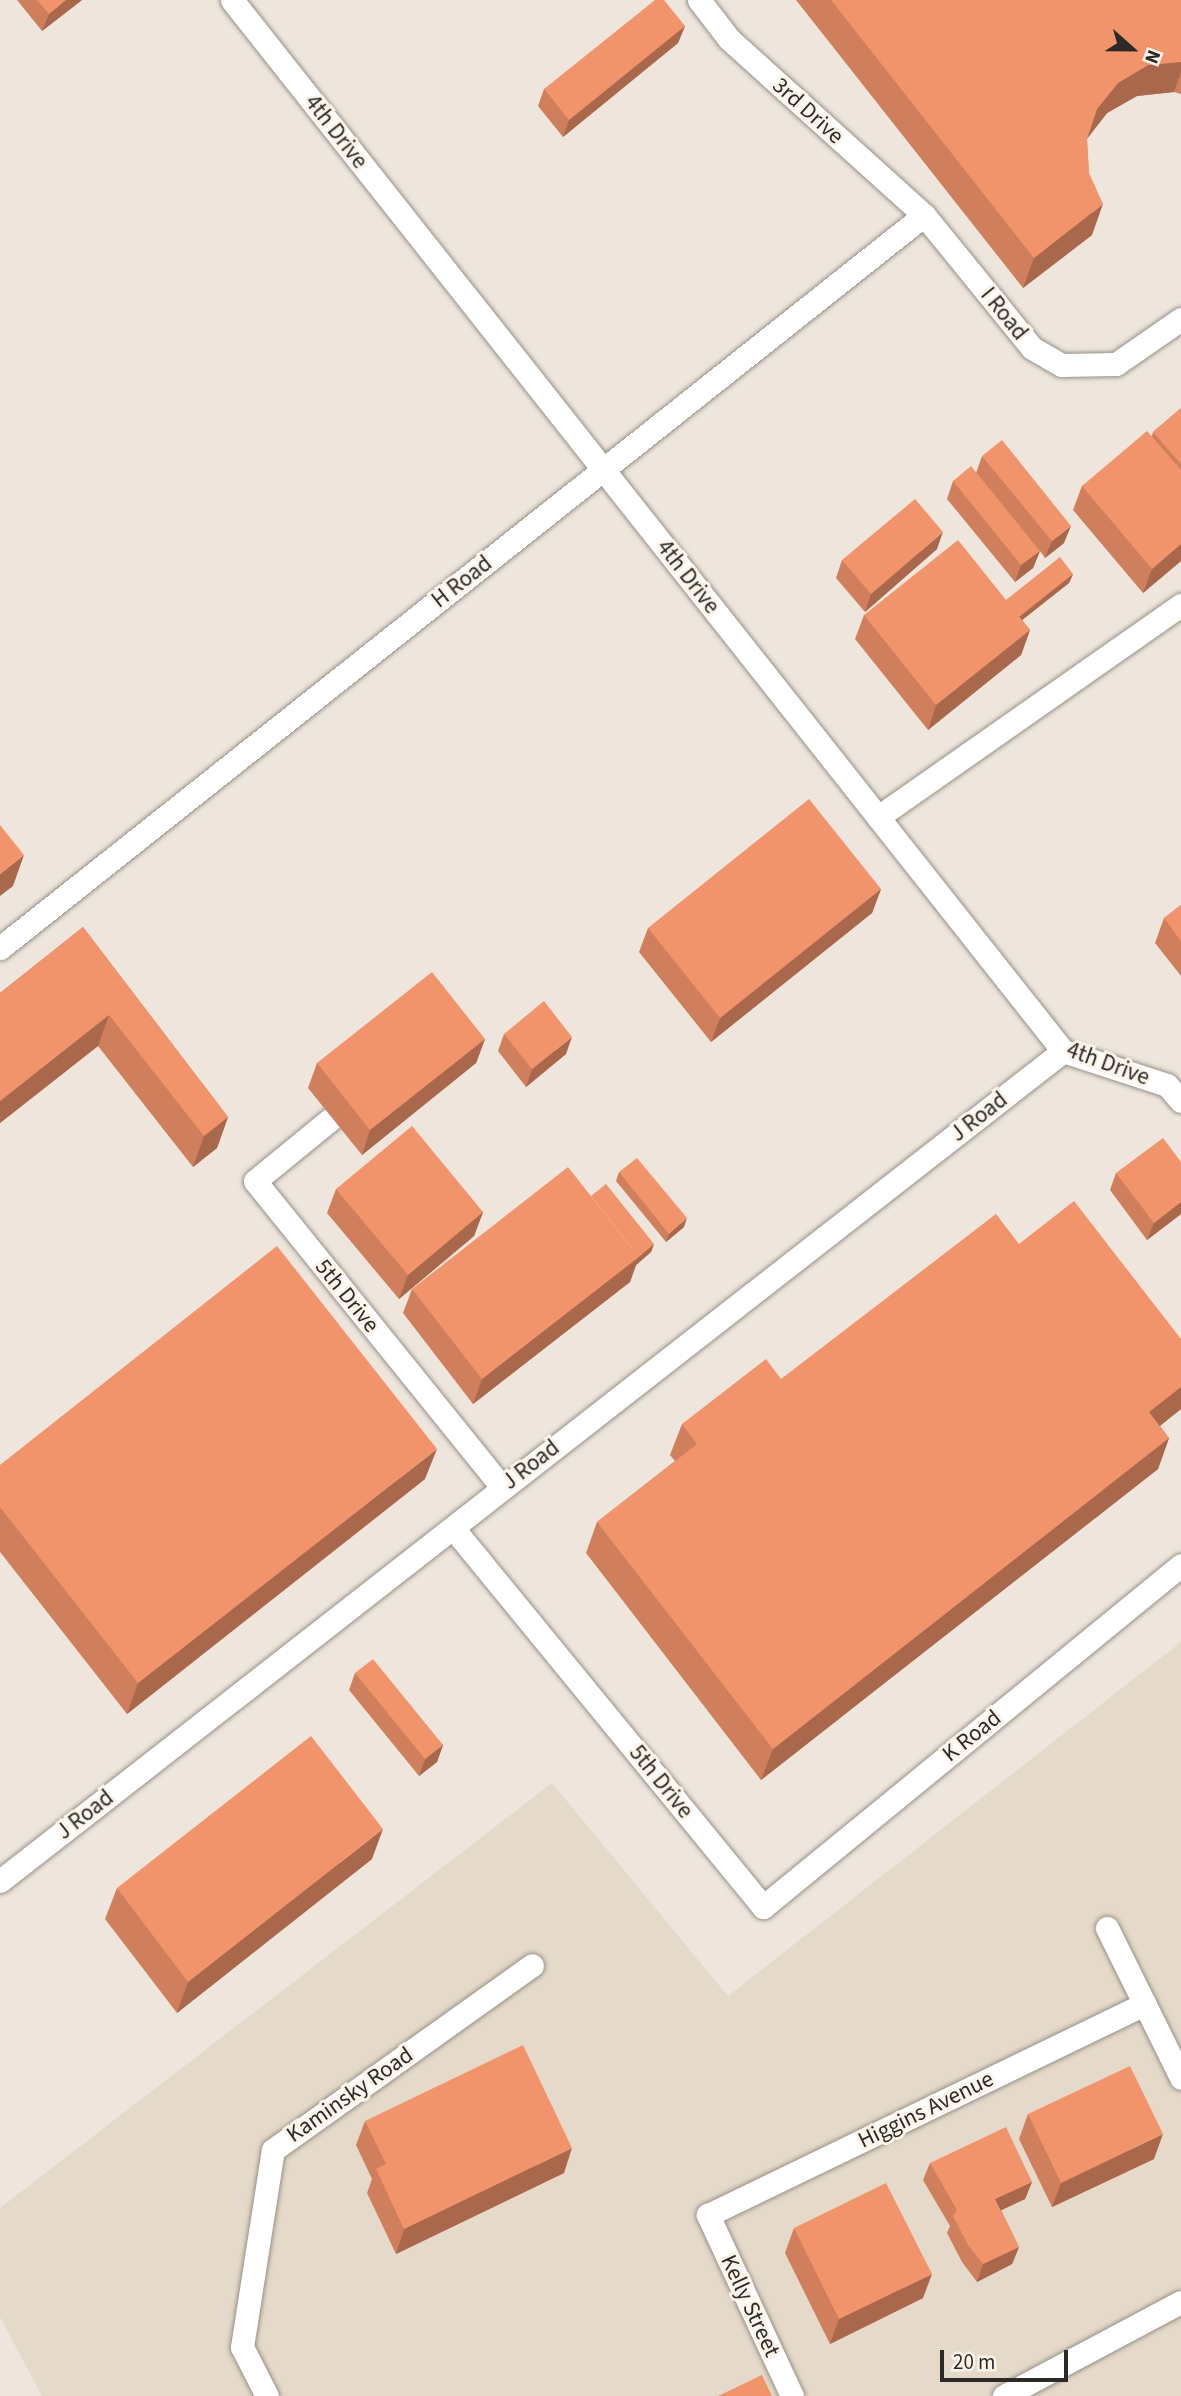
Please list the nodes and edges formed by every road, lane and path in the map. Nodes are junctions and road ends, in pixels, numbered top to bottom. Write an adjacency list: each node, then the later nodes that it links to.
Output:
1 (232, 0): 5 (lane, 4th Drive)
2 (699, 0): 3 (lane, 3rd Drive)
3 (924, 215): 4 (lane, I Road); 5 (lane, H Road)
4 (1181, 319)
5 (604, 471): 7 (lane, 4th Drive); 8 (lane, H Road)
6 (1181, 605): 7 (lane)
7 (878, 817): 9 (lane, 4th Drive)
8 (0, 948)
9 (1063, 1051): 10 (lane, 4th Drive); 12 (lane, J Road)
10 (1181, 1101)
11 (332, 1118): 12 (lane, 5th Drive)
12 (502, 1488): 13 (lane, J Road)
13 (453, 1528): 15 (lane, J Road); 16 (lane, 5th Drive)
14 (1181, 1565): 16 (lane, K Road)
15 (0, 1881)
16 (763, 1907)
17 (1107, 1928): 19 (lane)
18 (532, 1965): 23 (lane, Kaminsky Road)
19 (1145, 2004): 20 (lane); 21 (lane, Higgins Avenue)
20 (1181, 2078)
21 (708, 2215): 24 (lane, Kelly Street)
22 (1181, 2302): 25 (lane)
23 (267, 2396)
24 (792, 2396)
25 (1004, 2396)

